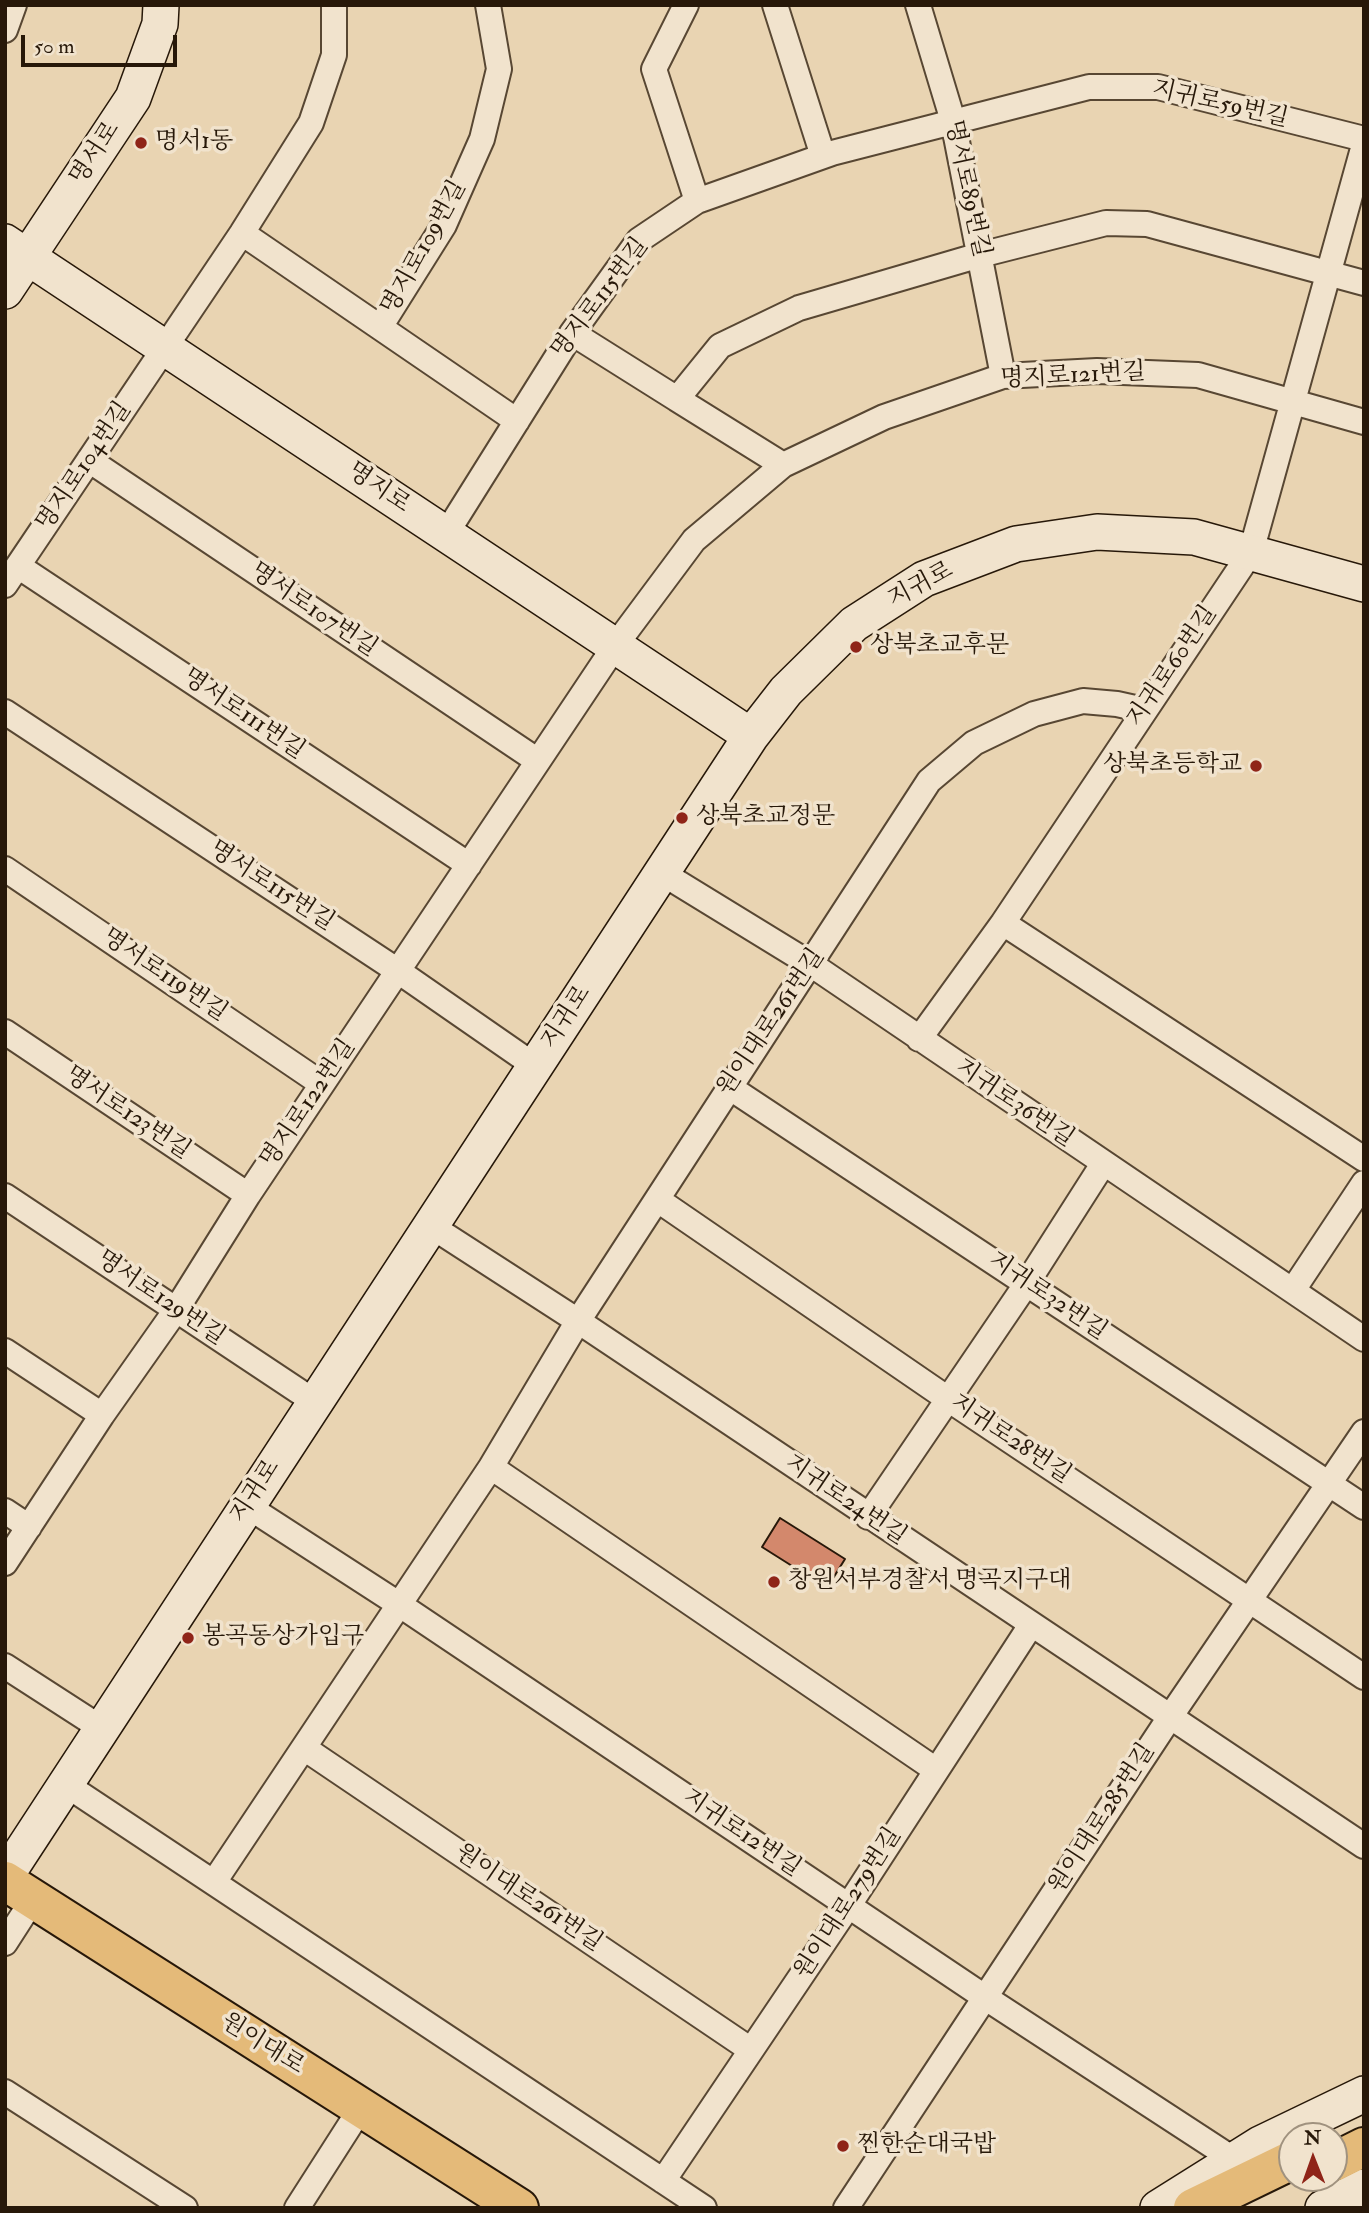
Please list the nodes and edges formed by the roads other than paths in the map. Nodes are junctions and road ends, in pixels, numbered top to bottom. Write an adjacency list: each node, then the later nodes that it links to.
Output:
1 (14, 5): 8 (street)
2 (161, 5): 15 (street, 명서로)
3 (334, 5): 14 (street, 명지로104번길)
4 (488, 5): 20 (street, 명지로109번길)
5 (686, 5): 13 (street)
6 (775, 5): 12 (street)
7 (918, 5): 9 (street, 명서로89번길)
8 (5, 30)
9 (953, 121): 10 (street, 지귀로59번길); 12 (street, 명지로115번길); 16 (street, 명서로89번길)
10 (1364, 139)
11 (1364, 145): 17 (street)
12 (823, 156): 13 (street, 명지로115번길)
13 (697, 201): 21 (street, 명지로115번길)
14 (242, 233): 20 (street); 22 (street, 명지로104번길)
15 (16, 250): 19 (street, 명서로); 22 (street, 명지로)
16 (980, 255): 17 (street); 23 (street, 명서로89번길); 24 (street)
17 (1328, 273): 18 (street); 25 (street)
18 (1364, 283)
19 (5, 291)
20 (380, 327): 26 (street)
21 (572, 333): 24 (street); 26 (street, 명지로115번길)
22 (164, 348): 28 (street, 명지로104번길); 30 (street, 명지로)
23 (1003, 376): 25 (street, 명지로121번길); 29 (street, 명지로121번길)
24 (677, 399): 29 (street)
25 (1292, 402): 27 (street); 31 (street)
26 (517, 421): 30 (street, 명지로115번길)
27 (1364, 422)
28 (89, 460): 32 (street, 명지로104번길); 38 (street, 명서로107번길)
29 (783, 465): 34 (street, 명지로121번길)
30 (446, 534): 34 (street, 명지로)
31 (1251, 552): 33 (street, 지귀로); 35 (street, 지귀로60번길); 37 (street, 지귀로)
32 (12, 576): 39 (street, 명서로111번길)
33 (1364, 583)
34 (615, 646): 37 (street, 명지로); 38 (street, 명지로122번길)
35 (1144, 710): 42 (street, 지귀로60번길); 43 (street, 원이대로261번길)
36 (5, 712): 44 (street, 명서로115번길)
37 (751, 736): 41 (street, 지귀로)
38 (538, 761): 39 (street, 명지로122번길)
39 (468, 865): 44 (street, 명지로122번길)
40 (5, 869): 48 (street, 명서로119번길)
41 (662, 873): 43 (street, 지귀로36번길); 47 (street, 지귀로)
42 (1003, 923): 46 (street, 지귀로60번길); 50 (street)
43 (812, 965): 46 (street, 지귀로36번길); 49 (street, 원이대로261번길)
44 (398, 971): 47 (street, 명서로115번길); 48 (street, 명지로122번길)
45 (5, 1032): 53 (street, 명서로123번길)
46 (919, 1040): 51 (street, 지귀로36번길)
47 (535, 1066): 56 (street, 지귀로)
48 (322, 1084): 53 (street, 명지로122번길)
49 (729, 1087): 55 (street, 원이대로261번길); 57 (street, 지귀로32번길)
50 (1364, 1160)
51 (1103, 1164): 57 (street); 58 (street, 지귀로36번길)
52 (1364, 1183): 58 (street)
53 (248, 1195): 59 (street, 명지로122번길)
54 (5, 1196): 59 (street, 명서로129번길)
55 (658, 1200): 60 (street, 원이대로261번길); 63 (street, 지귀로28번길)
56 (431, 1226): 60 (street, 지귀로24번길); 64 (street, 지귀로)
57 (1027, 1283): 63 (street); 68 (street, 지귀로32번길)
58 (1293, 1290): 61 (street, 지귀로36번길)
59 (176, 1310): 64 (street, 명서로129번길); 65 (street, 명지로122번길)
60 (578, 1321): 67 (street, 원이대로261번길); 72 (street, 지귀로24번길)
61 (1364, 1339)
62 (5, 1351): 65 (street)
63 (948, 1399): 72 (street); 75 (street, 지귀로28번길)
64 (315, 1402): 69 (street, 지귀로)
65 (102, 1415): 73 (street, 명지로122번길)
66 (1364, 1432): 68 (street, 원이대로285번길)
67 (491, 1467): 76 (street, 원이대로261번길); 83 (street)
68 (1328, 1484): 70 (street, 지귀로32번길); 75 (street, 원이대로285번길)
69 (247, 1506): 76 (street, 지귀로12번길); 81 (street, 지귀로)
70 (1364, 1507)
71 (5, 1511): 73 (street)
72 (868, 1517): 77 (street, 지귀로24번길)
73 (29, 1527): 74 (street, 명지로122번길)
74 (5, 1563)
75 (1249, 1600): 79 (street, 지귀로28번길); 80 (street, 원이대로285번길)
76 (400, 1605): 82 (street, 원이대로261번길); 88 (street, 지귀로12번길)
77 (1031, 1625): 80 (street, 지귀로24번길); 83 (street, 원이대로279번길)
78 (5, 1666): 81 (street)
79 (1364, 1677)
80 (1170, 1717): 85 (street, 지귀로24번길); 90 (street, 원이대로285번길)
81 (101, 1728): 84 (street, 지귀로)
82 (304, 1748): 86 (street, 원이대로261번길); 91 (street, 원이대로261번길)
83 (936, 1770): 88 (street, 원이대로279번길)
84 (65, 1784): 86 (street); 87 (street, 지귀로)
85 (1364, 1846)
86 (214, 1882): 101 (street)
87 (15, 1885): 89 (street); 94 (main road, 원이대로)
88 (849, 1905): 90 (street, 지귀로12번길); 91 (street, 원이대로279번길)
89 (5, 1943)
90 (986, 1998): 99 (street, 지귀로12번길); 108 (street, 원이대로285번길)
91 (751, 2050): 101 (street, 원이대로279번길)
92 (5, 2092): 104 (street)
93 (1364, 2094): 99 (street)
94 (361, 2108): 105 (street); 106 (main road, 원이대로)
95 (1364, 2124): 96 (main road)
96 (1348, 2132)
97 (1364, 2147): 98 (main road)
98 (1348, 2155)
99 (1236, 2161): 109 (street)
100 (1278, 2167): 110 (main road)
101 (663, 2181): 107 (street)
102 (1364, 2187): 112 (street)
103 (1278, 2190): 111 (main road)
104 (185, 2208)
105 (297, 2208)
106 (519, 2208)
107 (704, 2208)
108 (846, 2208)
109 (1158, 2208)
110 (1193, 2208)
111 (1241, 2208)
112 (1323, 2208)

